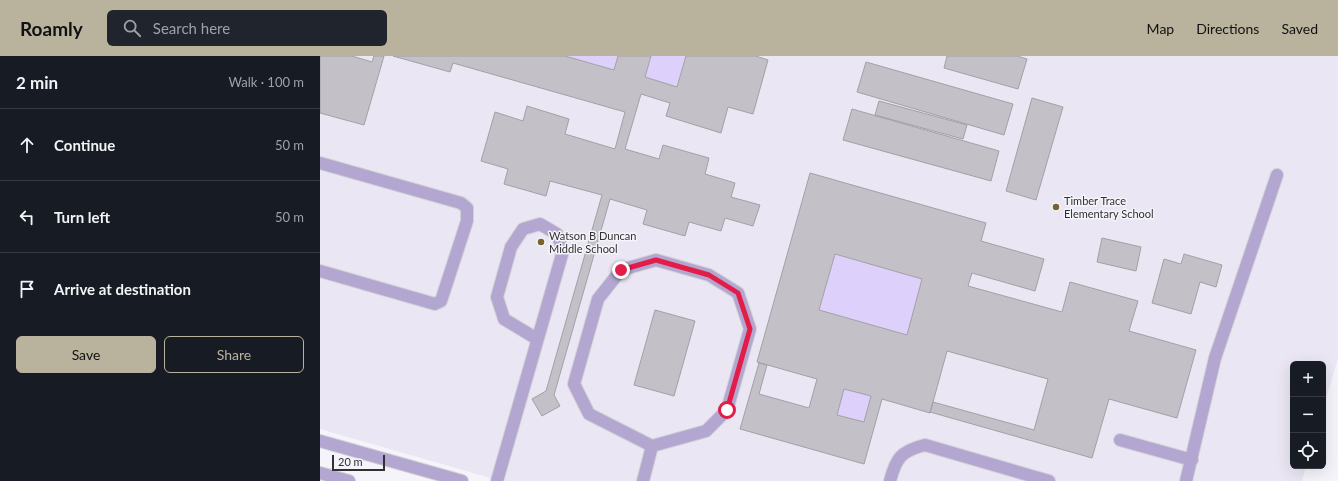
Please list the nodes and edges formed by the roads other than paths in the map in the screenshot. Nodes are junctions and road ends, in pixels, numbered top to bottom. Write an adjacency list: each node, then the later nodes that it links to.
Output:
1 (320, 163): 3 (street)
2 (1277, 175): 8 (street)
3 (320, 271)
4 (537, 339): 4 (street); 12 (street)
5 (1120, 440): 8 (street)
6 (320, 441): 11 (street)
7 (652, 446): 7 (street); 13 (street)
8 (1192, 460): 16 (street)
9 (320, 473): 10 (street)
10 (349, 481)
11 (462, 481)
12 (497, 481)
13 (643, 481)
14 (890, 481): 15 (street)
15 (1049, 481)
16 (1186, 481)

